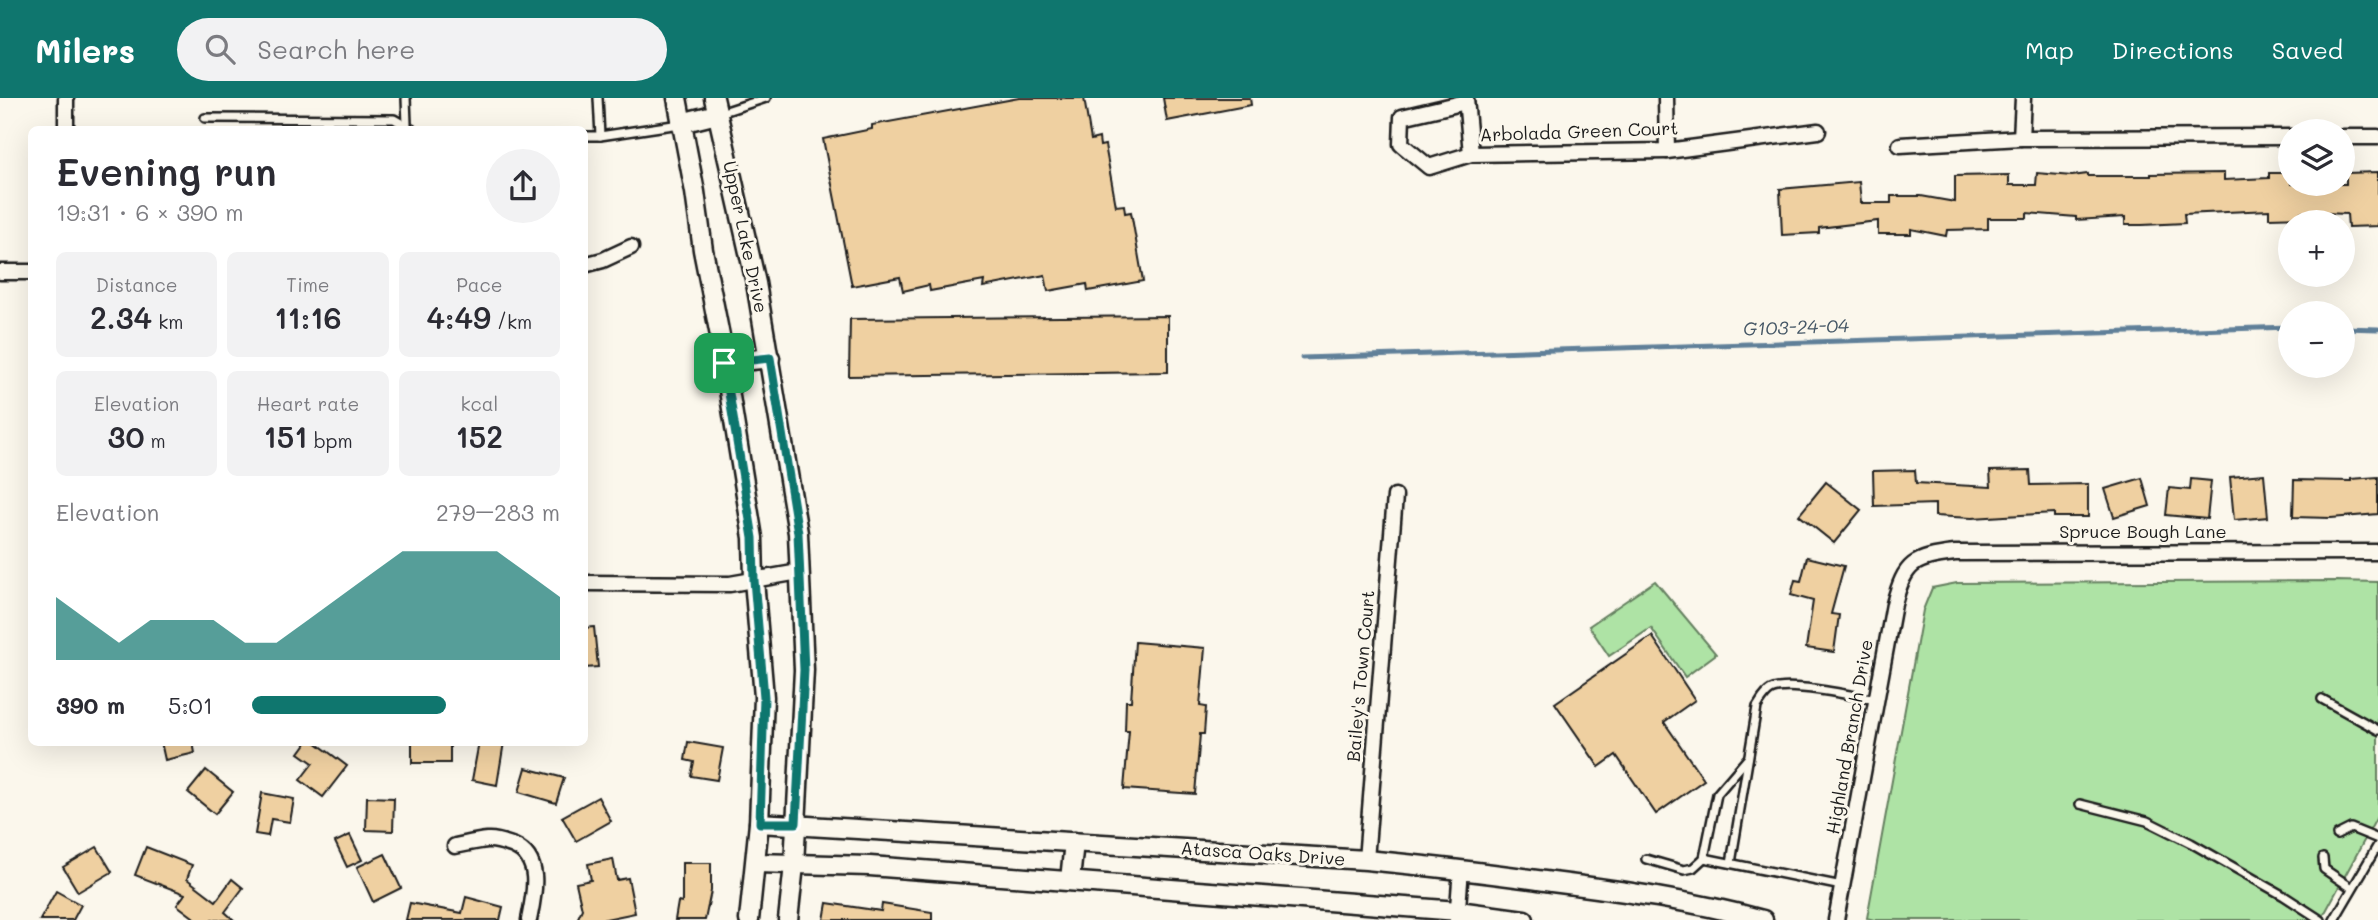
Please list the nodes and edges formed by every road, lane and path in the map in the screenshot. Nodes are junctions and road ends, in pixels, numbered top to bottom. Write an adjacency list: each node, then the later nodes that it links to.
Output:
1 (66, 98): 12 (street)
2 (406, 98): 14 (lane)
3 (597, 98): 17 (lane)
4 (677, 98): 11 (street)
5 (766, 98): 9 (lane)
6 (1666, 98): 23 (street)
7 (2023, 98): 21 (street)
8 (1466, 100): 24 (street); 24 (street, Arbolada Green Court)
9 (715, 106): 11 (street); 29 (street, Upper Lake Drive)
10 (205, 118): 13 (lane)
11 (681, 124): 17 (lane); 30 (street)
12 (66, 126)
13 (408, 126)
14 (410, 126)
15 (1818, 131): 23 (street, Arbolada Green Court)
16 (588, 136): 17 (lane)
17 (600, 136)
18 (2278, 137): 21 (street)
19 (2355, 137): 20 (street)
20 (2378, 137)
21 (2021, 138): 22 (street)
22 (1900, 145)
23 (1667, 151): 24 (street, Arbolada Green Court)
24 (1471, 154)
25 (631, 247): 26 (street)
26 (588, 264)
27 (0, 272): 28 (street)
28 (28, 272)
29 (770, 358): 30 (street); 34 (street, Upper Lake Drive)
30 (724, 363): 35 (street)
31 (1395, 496): 52 (street, Bailey's Town Court)
32 (2378, 552): 33 (street, Spruce Bough Lane)
33 (1910, 565): 38 (street, Highland Branch Drive)
34 (799, 572): 35 (street); 43 (street, Upper Lake Drive)
35 (754, 580): 36 (street); 42 (street)
36 (588, 583)
37 (2322, 699): 39 (lane)
38 (1876, 700): 40 (lane); 58 (street, Highland Branch Drive)
39 (2378, 730)
40 (1749, 758): 49 (lane); 54 (lane)
41 (2080, 804): 67 (lane)
42 (760, 823): 43 (street, Atasca Oaks Drive); 53 (street)
43 (796, 823): 46 (street, Atasca Oaks Drive); 55 (street, Upper Lake Drive)
44 (2337, 835): 45 (lane)
45 (2378, 838)
46 (1074, 842): 52 (street, Atasca Oaks Drive); 57 (street)
47 (2378, 845): 59 (lane)
48 (455, 846): 61 (street)
49 (1704, 858): 51 (lane); 54 (lane)
50 (2323, 858): 59 (lane)
51 (1646, 859)
52 (1366, 860): 56 (street, Atasca Oaks Drive)
53 (756, 863): 55 (street); 62 (street)
54 (1731, 863): 58 (lane)
55 (794, 864): 57 (street); 63 (street, Upper Lake Drive)
56 (1461, 869): 60 (street); 65 (street, Atasca Oaks Drive)
57 (1070, 880): 60 (street)
58 (1842, 886): 66 (street, Highland Branch Drive)
59 (2353, 888): 68 (lane)
60 (1458, 915): 64 (street)
61 (529, 920)
62 (749, 920)
63 (788, 920)
64 (1524, 920)
65 (1763, 920)
66 (1836, 920)
67 (2321, 920)
68 (2334, 920)

